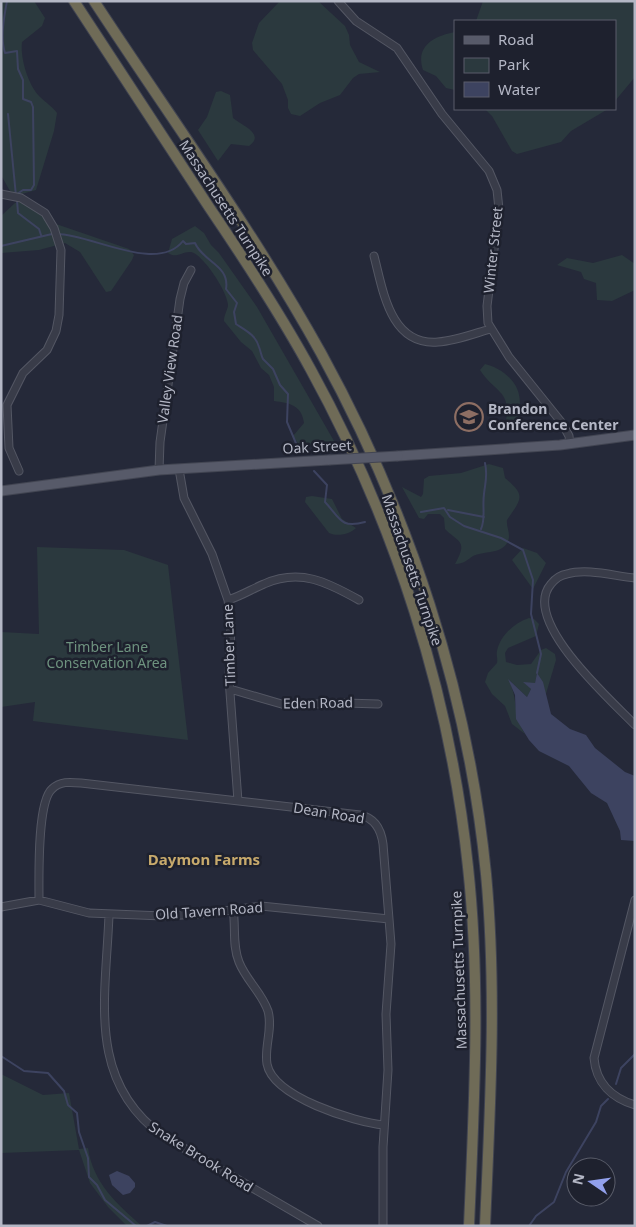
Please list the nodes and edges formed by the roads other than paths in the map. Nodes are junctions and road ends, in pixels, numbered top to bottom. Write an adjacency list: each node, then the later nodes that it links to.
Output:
1 (74, 1): 31 (highway, Massachusetts Turnpike)
2 (94, 1): 32 (highway, Massachusetts Turnpike)
3 (338, 1): 7 (street, Winter Street)
4 (1, 194): 12 (street)
5 (374, 256): 7 (street)
6 (191, 270): 11 (street, Valley View Road)
7 (490, 329): 9 (street, Winter Street)
8 (635, 435): 9 (main road, Oak Street)
9 (570, 444): 10 (main road, Oak Street, bridge)
10 (179, 469): 11 (main road, Oak Street); 15 (street, Timber Lane)
11 (158, 470): 13 (main road, Oak Street)
12 (19, 471)
13 (1, 491)
14 (635, 578): 19 (street)
15 (228, 600): 16 (street); 17 (street, Timber Lane)
16 (359, 600)
17 (230, 689): 18 (street, Eden Road); 20 (street, Timber Lane)
18 (378, 704)
19 (635, 725)
20 (238, 801): 21 (street, Dean Road); 26 (street, Dean Road)
21 (39, 900): 23 (street, Old Tavern Road); 25 (street, Old Tavern Road)
22 (635, 900): 27 (street)
23 (1, 907)
24 (233, 909): 25 (street, Old Tavern Road); 26 (street, Old Tavern Road); 28 (street)
25 (110, 914): 29 (street, Snake Brook Road)
26 (389, 919): 28 (street, Dean Road)
27 (635, 1105)
28 (384, 1125): 30 (street, Dean Road)
29 (318, 1226)
30 (383, 1226)
31 (468, 1226)
32 (485, 1226)

